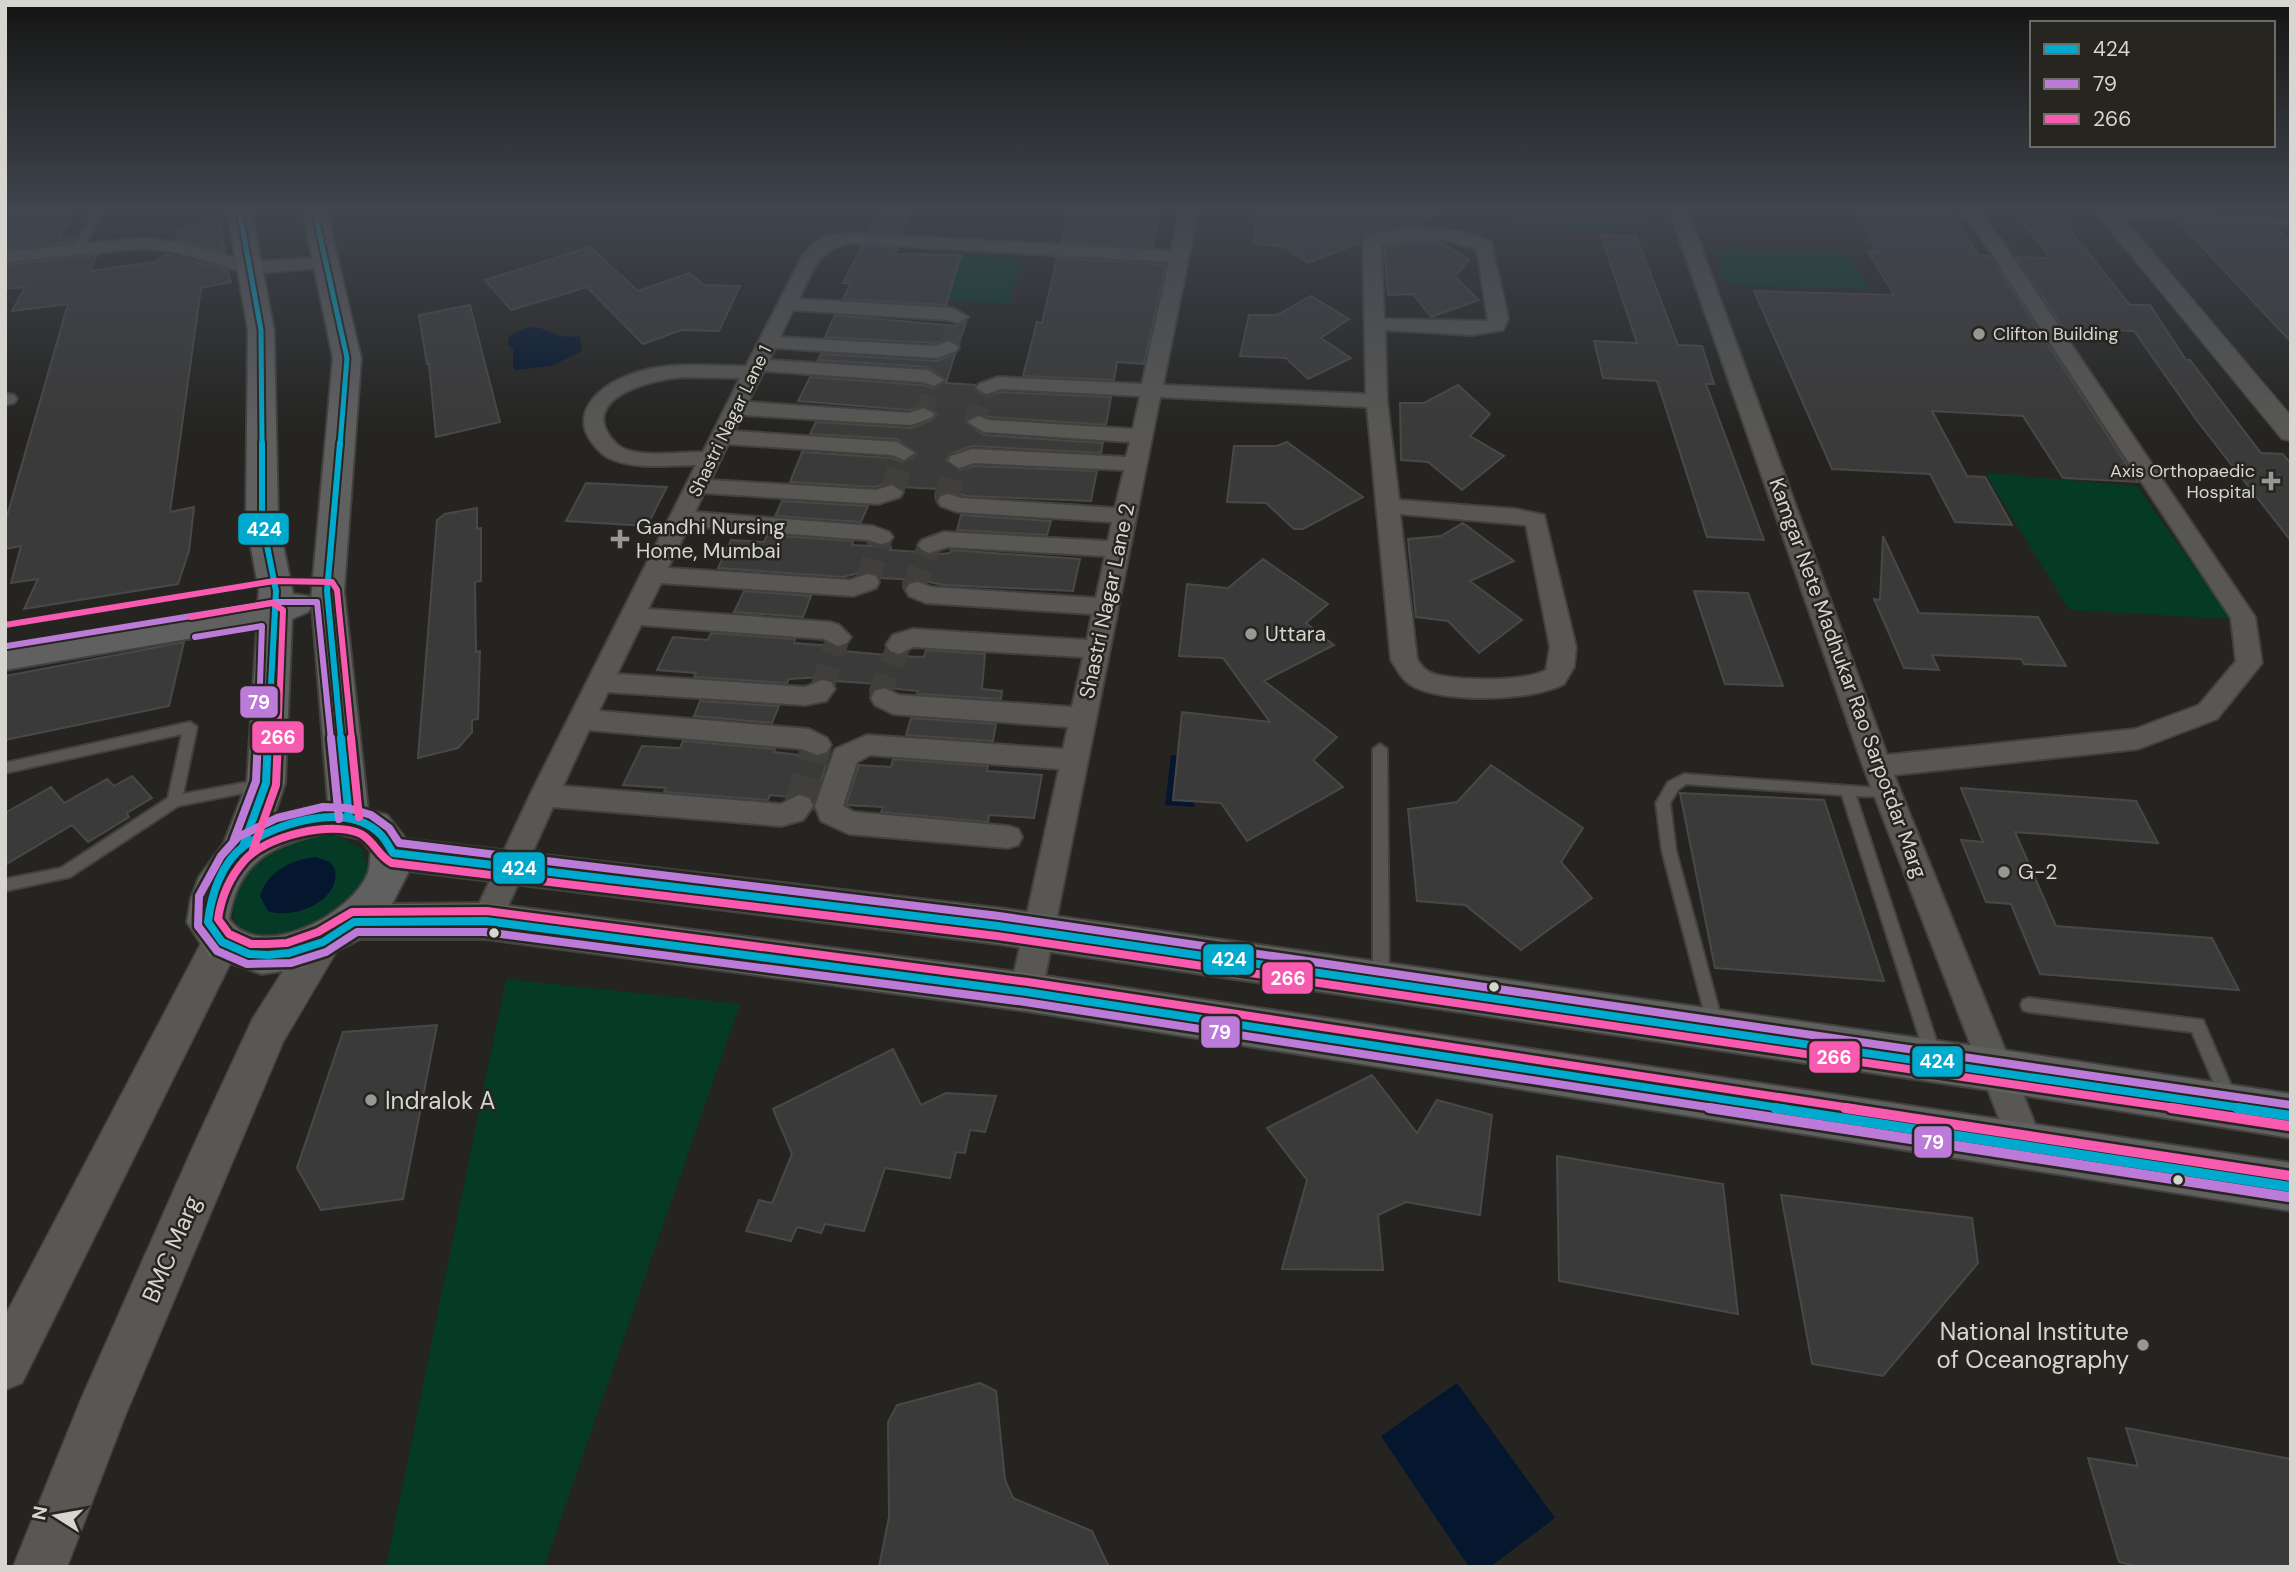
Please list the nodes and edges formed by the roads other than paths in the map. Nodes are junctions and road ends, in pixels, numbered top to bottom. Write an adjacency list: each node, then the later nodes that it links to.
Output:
1 (253, 282): 45 (main road)
2 (330, 282): 44 (main road)
3 (798, 282): 11 (street, Shastri Nagar Lane 1)
4 (1174, 282): 20 (street, Shastri Nagar Lane 2)
5 (1373, 282): 13 (street)
6 (1492, 282): 13 (street)
7 (1704, 282): 62 (street, Kamgar Nete Madhukar Rao Sarpotdar Marg)
8 (2020, 282): 62 (street)
9 (2174, 282): 25 (street)
10 (2185, 282): 17 (street)
11 (788, 303): 12 (street); 14 (street, Shastri Nagar Lane 1)
12 (958, 317)
13 (1375, 324): 21 (street)
14 (770, 342): 15 (street); 16 (street, Shastri Nagar Lane 1)
15 (949, 347)
16 (755, 369): 18 (street); 22 (street, Shastri Nagar Lane 1); 29 (street)
17 (2273, 375)
18 (934, 380)
19 (986, 388): 20 (street)
20 (1150, 392): 21 (street); 26 (street, Shastri Nagar Lane 2)
21 (1377, 401): 35 (street)
22 (736, 408): 23 (street); 27 (street, Shastri Nagar Lane 1)
23 (924, 414)
24 (978, 422): 26 (street)
25 (2291, 433)
26 (1142, 436): 31 (street, Shastri Nagar Lane 2)
27 (722, 437): 28 (street); 29 (street, Shastri Nagar Lane 1)
28 (904, 453)
29 (711, 459): 32 (street, Shastri Nagar Lane 1)
30 (959, 461): 31 (street)
31 (1135, 464): 36 (street, Shastri Nagar Lane 2)
32 (698, 486): 33 (street); 37 (street, Shastri Nagar Lane 1)
33 (892, 492)
34 (949, 501): 36 (street)
35 (1388, 506): 35 (street)
36 (1125, 516): 40 (street, Shastri Nagar Lane 2)
37 (682, 518): 38 (street); 41 (street, Shastri Nagar Lane 1)
38 (881, 537)
39 (929, 545): 40 (street)
40 (1118, 549): 46 (street, Shastri Nagar Lane 2)
41 (654, 575): 42 (street); 47 (street, Shastri Nagar Lane 1)
42 (867, 582)
43 (918, 590): 46 (street)
44 (327, 591): 45 (main road); 70 (main road)
45 (274, 602): 48 (main road); 64 (main road)
46 (1106, 607): 52 (street, Shastri Nagar Lane 2)
47 (634, 616): 50 (street); 54 (street, Shastri Nagar Lane 1)
48 (105, 631): 49 (main road); 53 (main road)
49 (5, 636)
50 (838, 637)
51 (898, 645): 52 (street)
52 (1097, 649): 57 (street, Shastri Nagar Lane 2)
53 (5, 658)
54 (602, 682): 55 (street); 58 (street, Shastri Nagar Lane 1)
55 (822, 689)
56 (884, 698): 57 (street)
57 (1083, 718): 61 (street, Shastri Nagar Lane 2)
58 (584, 720): 59 (street); 67 (street, Shastri Nagar Lane 1)
59 (817, 745)
60 (1380, 749): 80 (lane)
61 (1074, 760): 71 (street); 78 (street, Shastri Nagar Lane 2)
62 (1877, 766): 66 (street, Kamgar Nete Madhukar Rao Sarpotdar Marg)
63 (5, 768): 68 (lane)
64 (266, 783): 68 (lane); 72 (main road)
65 (1847, 790): 66 (lane); 83 (lane); 84 (lane)
66 (1887, 793): 85 (street, Kamgar Nete Madhukar Rao Sarpotdar Marg)
67 (544, 795): 69 (street); 74 (street, Shastri Nagar Lane 1)
68 (174, 801): 75 (lane)
69 (799, 806)
70 (349, 818): 72 (main road); 73 (main road)
71 (1008, 837)
72 (243, 846): 79 (main road)
73 (393, 853): 74 (main road); 77 (main road)
74 (512, 865): 76 (street, Shastri Nagar Lane 1); 78 (main road)
75 (5, 885)
76 (486, 921): 77 (main road); 81 (main road)
77 (338, 932): 79 (main road); 91 (street, BMC Marg)
78 (1039, 932): 80 (main road); 81 (street, Shastri Nagar Lane 2)
79 (222, 942): 90 (street)
80 (1381, 982): 83 (main road)
81 (1026, 992): 88 (main road)
82 (2029, 1005): 86 (lane)
83 (1717, 1029): 84 (main road)
84 (1934, 1061): 85 (main road)
85 (1996, 1070): 86 (main road); 88 (street, Kamgar Nete Madhukar Rao Sarpotdar Marg)
86 (2233, 1107): 87 (main road)
87 (2291, 1116)
88 (2026, 1144): 89 (main road)
89 (2291, 1187)
90 (5, 1366)
91 (40, 1567)

